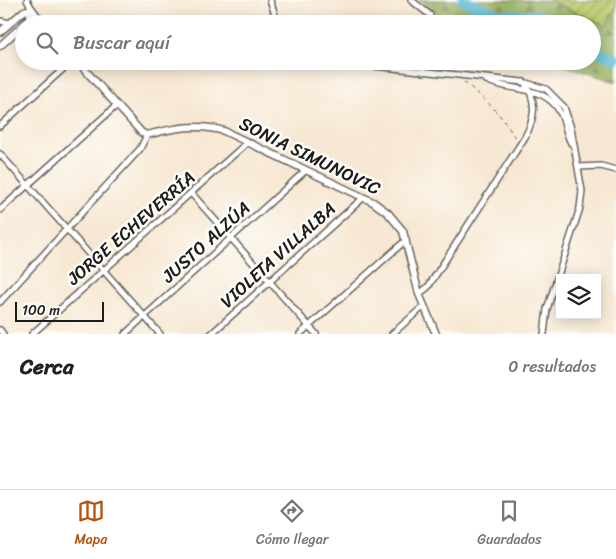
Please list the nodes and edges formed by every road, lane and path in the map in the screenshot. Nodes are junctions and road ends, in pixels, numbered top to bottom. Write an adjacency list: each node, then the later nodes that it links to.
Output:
1 (27, 0): 4 (street)
2 (270, 0): 8 (street)
3 (411, 0): 9 (street)
4 (32, 9): 5 (street); 6 (street); 7 (street)
5 (20, 15)
6 (30, 15)
7 (36, 15)
8 (275, 15)
9 (430, 15)
10 (15, 19): 12 (street)
11 (0, 21): 12 (street)
12 (10, 23): 13 (street)
13 (0, 32)
14 (15, 32): 15 (street)
15 (0, 46)
16 (62, 70): 25 (street)
17 (84, 70): 24 (street)
18 (406, 70): 19 (street)
19 (423, 72): 20 (street)
20 (455, 76): 21 (street); 29 (path)
21 (483, 78): 22 (street); 23 (street)
22 (524, 82): 23 (street); 28 (street)
23 (529, 89): 28 (street); 29 (street)
24 (116, 106): 26 (street); 34 (street)
25 (0, 126)
26 (147, 135): 27 (street, SONIA SIMUNOVIC); 38 (street)
27 (248, 142): 33 (street, SONIA SIMUNOVIC); 35 (street, JORGE ECHEVERRÍA)
28 (573, 146): 31 (street)
29 (520, 147): 43 (street)
30 (0, 154): 34 (street)
31 (578, 167): 32 (street); 58 (street)
32 (616, 170)
33 (305, 171): 36 (street, SONIA SIMUNOVIC); 39 (street, JUSTO ALZÚA)
34 (28, 185): 37 (street); 38 (street)
35 (192, 194): 39 (street); 41 (street, JORGE ECHEVERRÍA)
36 (363, 198): 40 (street, SONIA SIMUNOVIC); 42 (street, VIOLETA VILLALBA)
37 (0, 210)
38 (67, 228): 41 (street); 44 (street)
39 (232, 238): 42 (street); 46 (street, JUSTO ALZÚA)
40 (406, 240): 43 (street, SONIA SIMUNOVIC); 47 (street)
41 (104, 270): 46 (street); 50 (street, JORGE ECHEVERRÍA)
42 (270, 281): 47 (street); 53 (street, VIOLETA VILLALBA)
43 (419, 294): 45 (street, SONIA SIMUNOVIC)
44 (0, 302)
45 (424, 306): 56 (street); 57 (street, SONIA SIMUNOVIC)
46 (145, 316): 51 (street, JUSTO ALZÚA); 52 (street)
47 (309, 326): 54 (street); 55 (street)
48 (0, 330): 49 (street)
49 (3, 334)
50 (32, 334)
51 (125, 334)
52 (160, 334)
53 (211, 334)
54 (300, 334)
55 (316, 334)
56 (392, 334)
57 (436, 334)
58 (544, 334)

